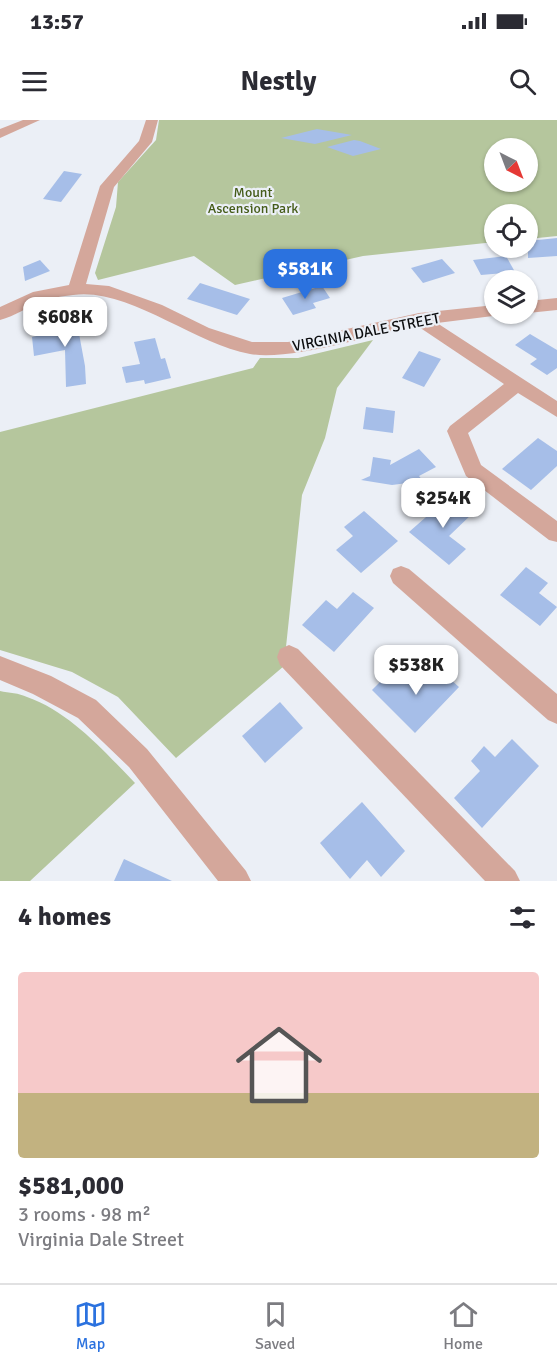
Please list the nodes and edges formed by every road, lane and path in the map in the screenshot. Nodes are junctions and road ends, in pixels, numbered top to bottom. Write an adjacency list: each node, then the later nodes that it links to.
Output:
1 (24, 120): 4 (street)
2 (34, 120): 5 (street)
3 (152, 120): 6 (street)
4 (0, 124)
5 (0, 134)
6 (76, 289): 10 (street, VIRGINIA DALE STREET); 11 (street, VIRGINIA DALE STREET)
7 (557, 304): 8 (street)
8 (538, 306)
9 (484, 312): 11 (street, VIRGINIA DALE STREET)
10 (0, 314)
11 (419, 320): 12 (street)
12 (518, 383): 13 (street); 14 (street)
13 (557, 410)
14 (557, 533)
15 (401, 576): 18 (street)
16 (289, 657): 20 (street)
17 (0, 669): 19 (street)
18 (557, 711)
19 (236, 881)
20 (505, 881)

